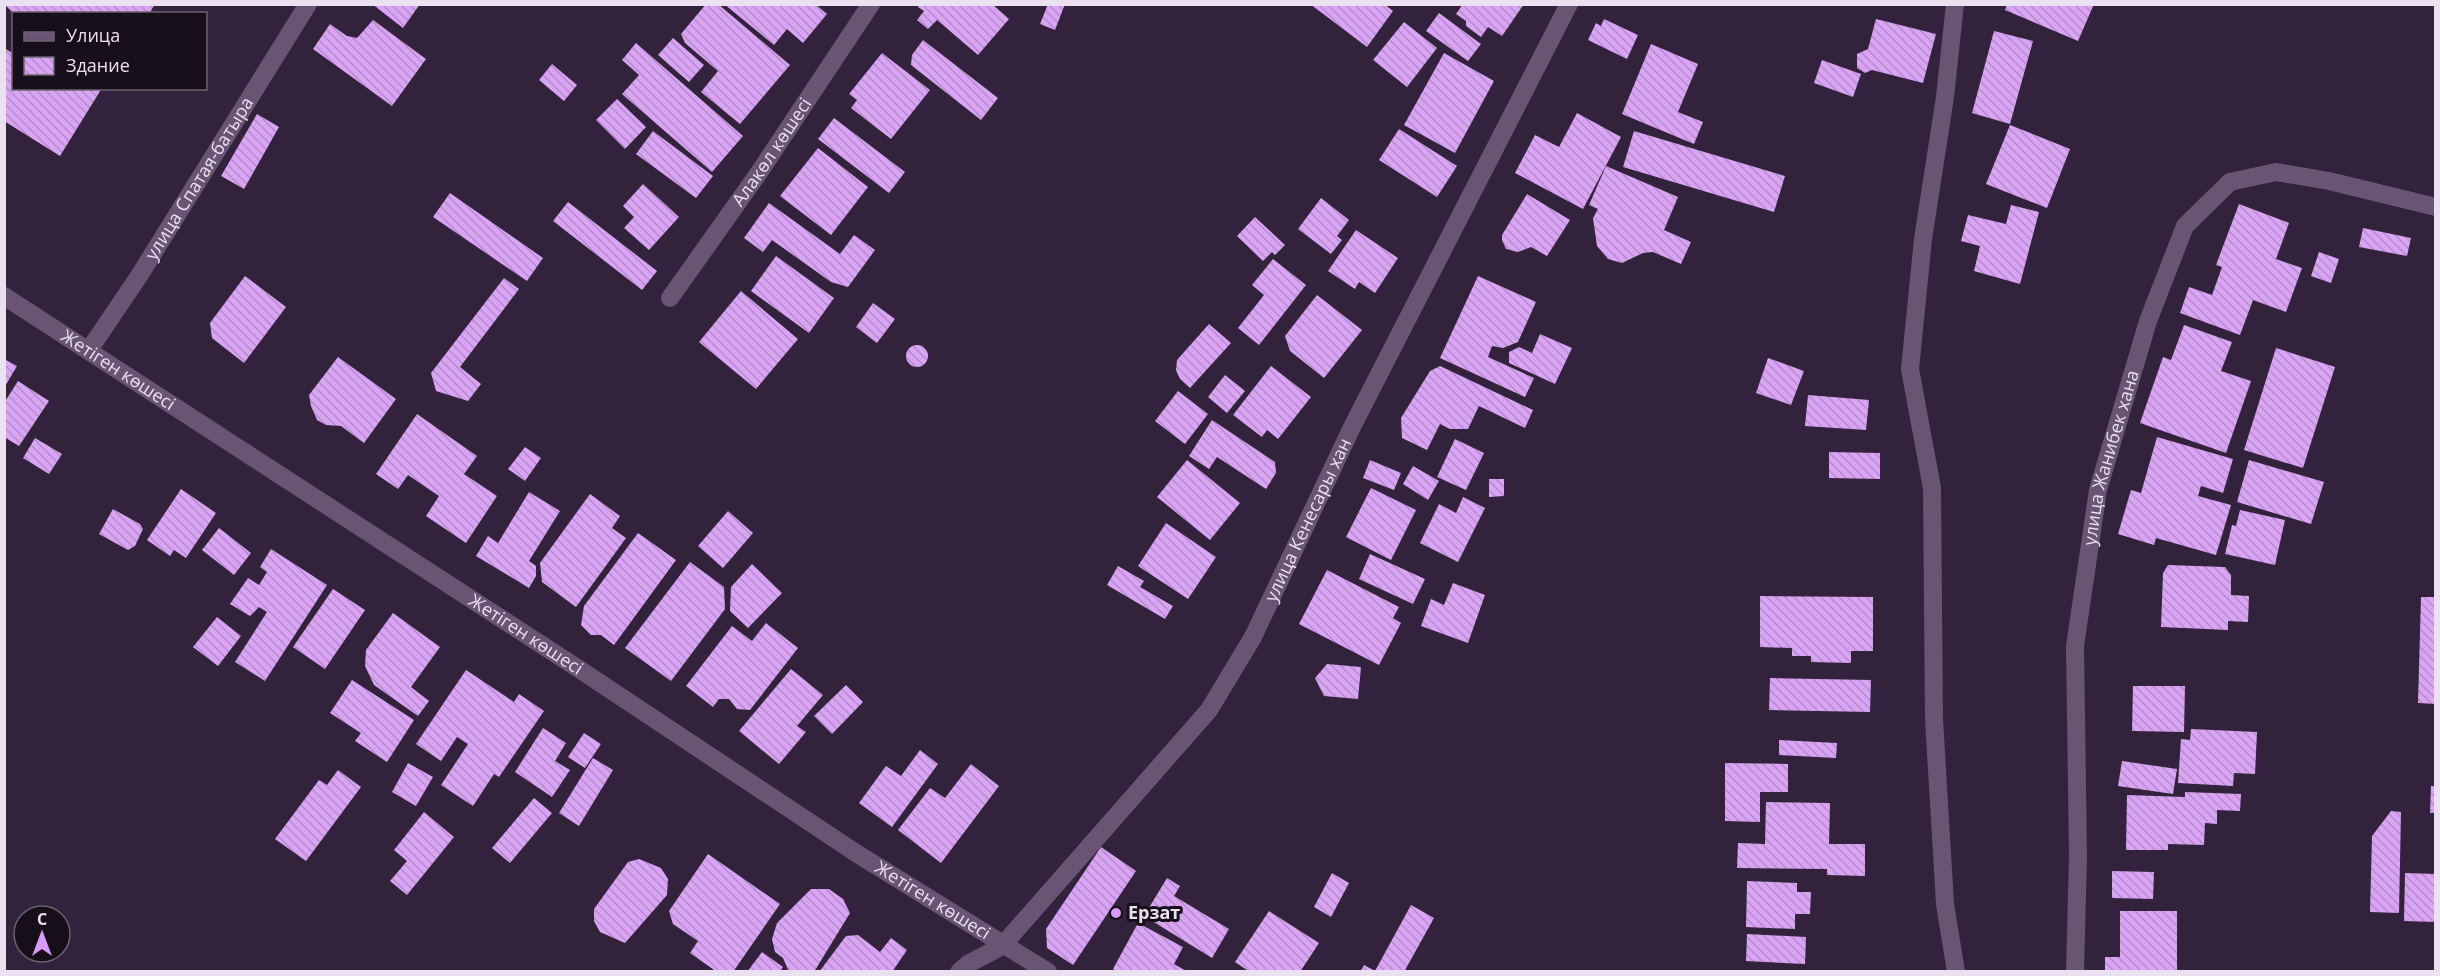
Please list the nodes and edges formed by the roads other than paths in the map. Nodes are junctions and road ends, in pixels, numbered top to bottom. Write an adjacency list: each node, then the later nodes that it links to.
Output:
1 (308, 4): 8 (street, улица Спатая-батыра)
2 (872, 4): 7 (street, Алакөл көшесі)
3 (1569, 4): 9 (street, улица Кенесары хан)
4 (1955, 4): 12 (street)
5 (2436, 207): 13 (street, улица Жанибек хана)
6 (4, 296): 8 (street, Жетіген көшесі)
7 (670, 298)
8 (89, 350): 9 (street, Жетіген көшесі)
9 (1002, 946): 10 (street, улица Кенесары хан); 11 (street, Жетіген көшесі)
10 (959, 972)
11 (1048, 972)
12 (1956, 972)
13 (2075, 972)

